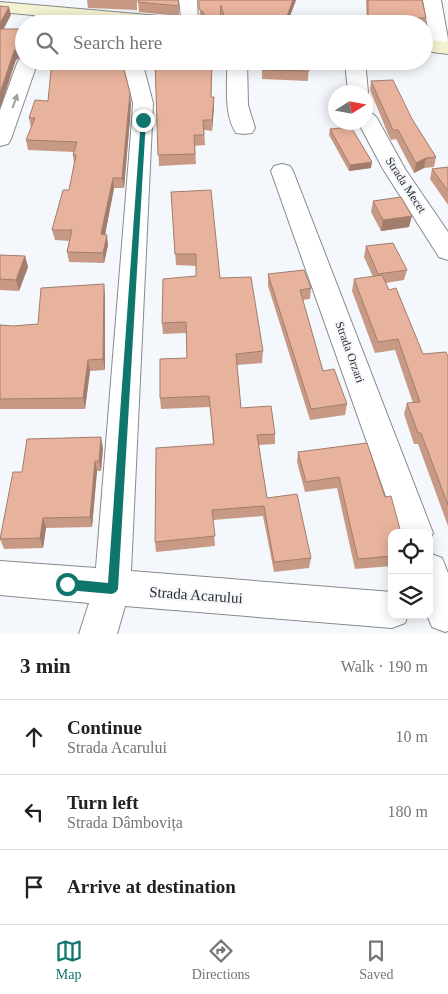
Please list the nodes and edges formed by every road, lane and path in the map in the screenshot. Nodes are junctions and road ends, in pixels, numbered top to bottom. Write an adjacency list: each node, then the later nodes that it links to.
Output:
1 (188, 0): 5 (street)
2 (432, 0): 6 (street)
3 (0, 7): 4 (main road)
4 (34, 15)
5 (189, 15)
6 (437, 46)
7 (25, 70): 14 (street, one-way to 7)
8 (134, 70): 20 (street)
9 (237, 70): 12 (street)
10 (356, 70): 11 (street)
11 (357, 85)
12 (244, 128)
13 (373, 130): 16 (street, Strada Mecet)
14 (0, 140)
15 (282, 171): 17 (street, Strada Orzari)
16 (448, 251)
17 (415, 529)
18 (430, 574): 22 (street)
19 (0, 578): 20 (street, Strada Acarului)
20 (112, 589): 21 (street, Strada Acarului); 23 (street)
21 (388, 610)
22 (441, 614)
23 (98, 634)

